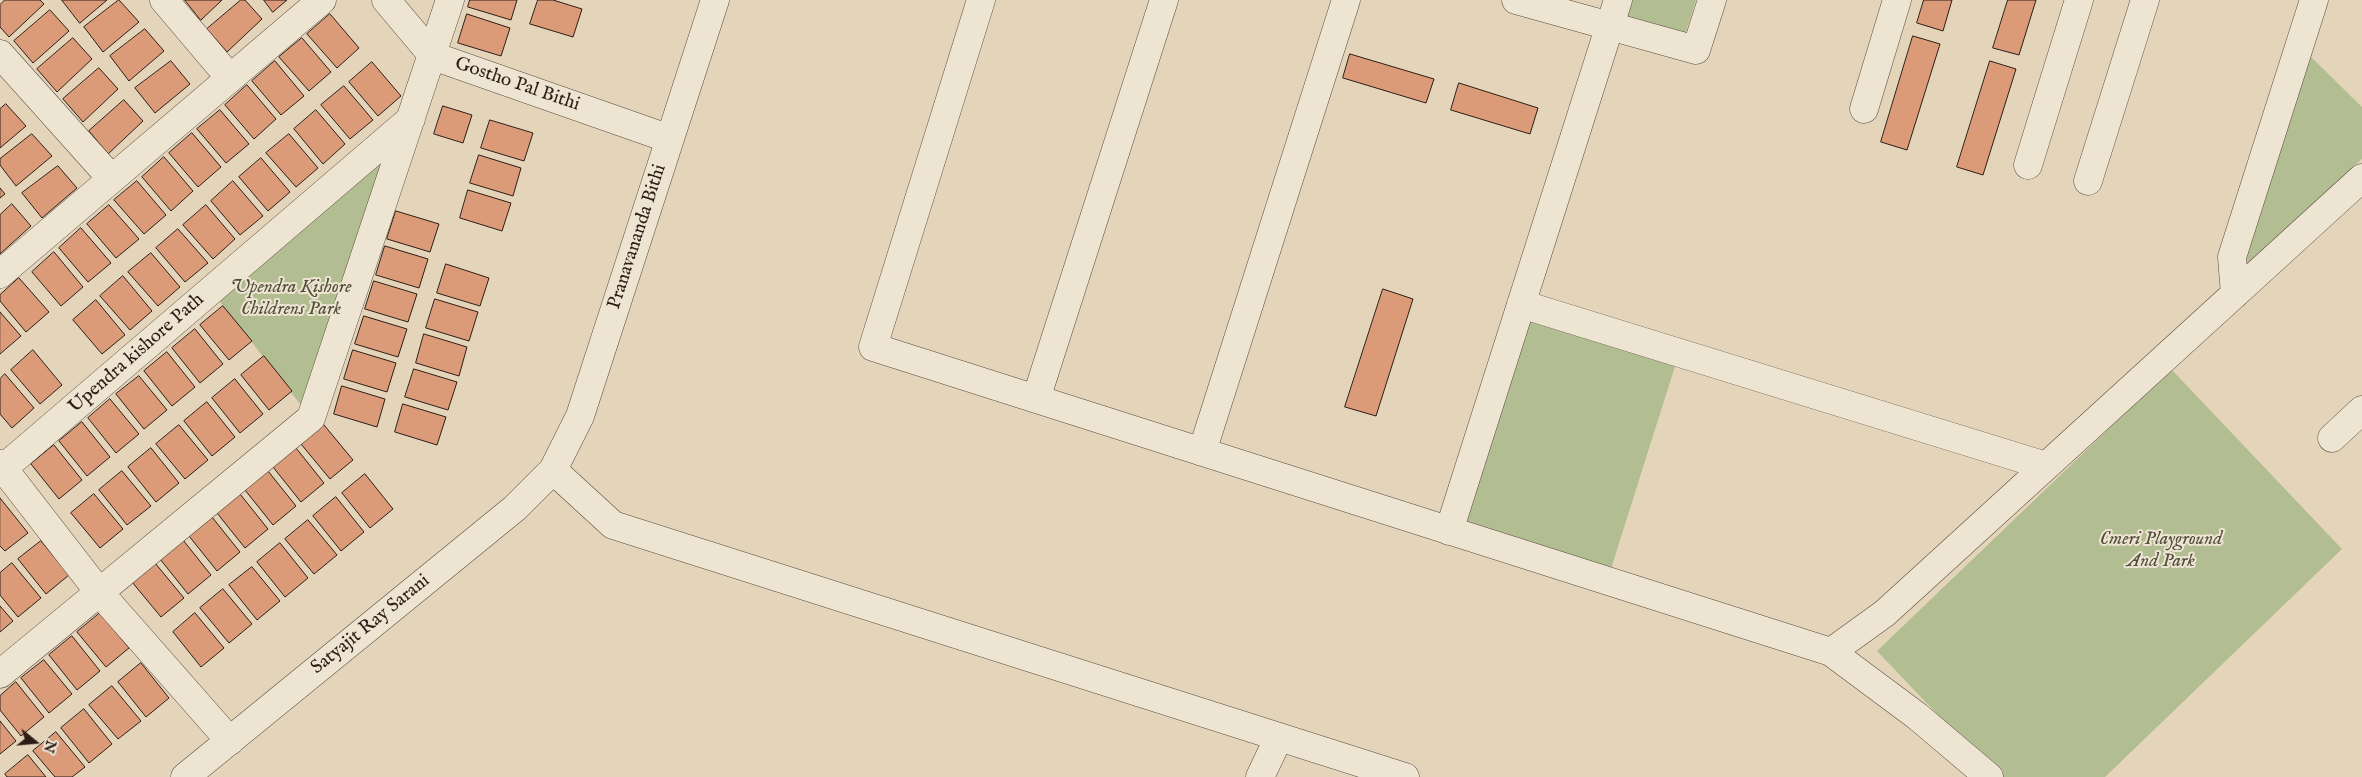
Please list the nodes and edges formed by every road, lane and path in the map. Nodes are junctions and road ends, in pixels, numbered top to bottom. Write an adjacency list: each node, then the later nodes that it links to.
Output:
1 (164, 0): 19 (street)
2 (322, 0): 19 (street)
3 (386, 0): 18 (street, Gostho Pal Bithi)
4 (450, 0): 18 (street)
5 (715, 0): 22 (street, Pranavananda Bithi)
6 (981, 0): 30 (street)
7 (1164, 0): 30 (street)
8 (1346, 0): 33 (street)
9 (1516, 0): 16 (street)
10 (1618, 0): 16 (street)
11 (1712, 0): 16 (street)
12 (1897, 0): 20 (street)
13 (2079, 0): 23 (street)
14 (2144, 0): 26 (street)
15 (2314, 0): 28 (street)
16 (1610, 25): 29 (street)
17 (0, 54): 24 (street)
18 (433, 56): 21 (street); 22 (street, Gostho Pal Bithi)
19 (230, 78): 24 (street)
20 (1864, 109)
21 (411, 119): 35 (street, Upendra kishore Path); 38 (street)
22 (670, 139): 36 (street, Pranavananda Bithi)
23 (2028, 165)
24 (112, 178): 27 (street)
25 (2362, 178): 28 (street)
26 (2088, 181)
27 (0, 274)
28 (2235, 294): 34 (street)
29 (1521, 304): 34 (street); 37 (street)
30 (1036, 399): 33 (street)
31 (2362, 410): 32 (street)
32 (2332, 438)
33 (1202, 452): 37 (street)
34 (2046, 466): 39 (street)
35 (1, 468): 38 (street)
36 (553, 470): 41 (street); 42 (street, Satyajit Ray Sarani)
37 (1449, 530): 39 (street)
38 (99, 592): 40 (street); 42 (street)
39 (1831, 652): 46 (street)
40 (0, 674)
41 (1279, 737): 43 (street); 45 (street)
42 (230, 741): 44 (street, Satyajit Ray Sarani)
43 (1393, 775)
44 (185, 777)
45 (1260, 777)
46 (1989, 777)

